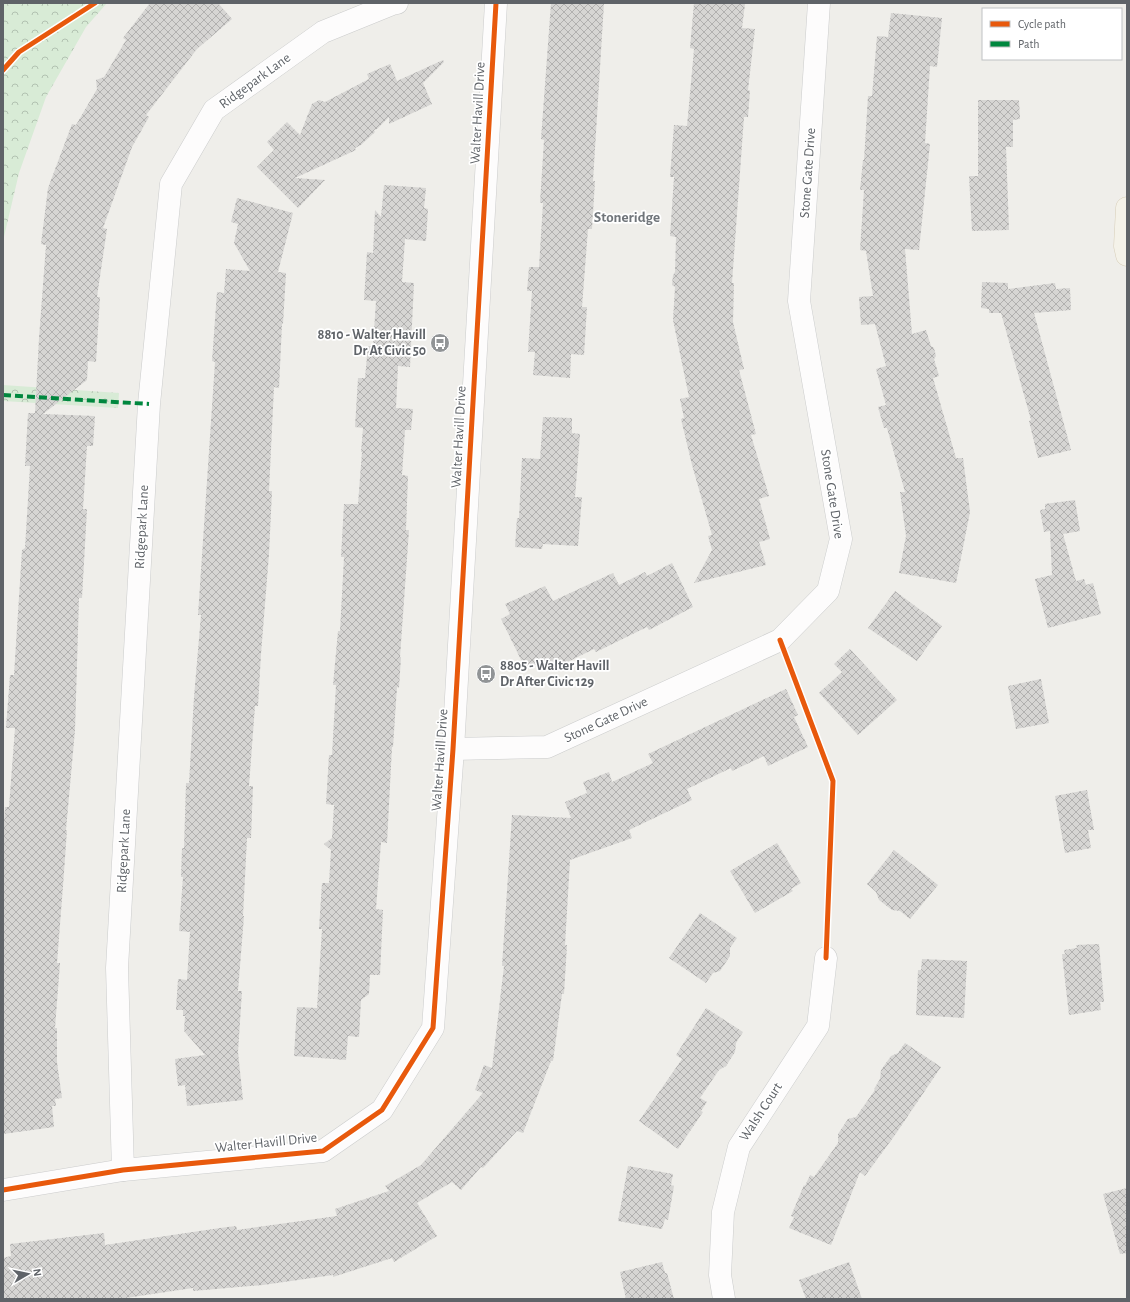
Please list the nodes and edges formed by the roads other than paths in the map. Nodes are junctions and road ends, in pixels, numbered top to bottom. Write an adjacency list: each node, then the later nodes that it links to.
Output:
1 (397, 3): 8 (street, Ridgepark Lane)
2 (496, 3): 6 (street, Walter Havill Drive)
3 (819, 3): 6 (street, Stone Gate Drive)
4 (1127, 208): 5 (main road)
5 (1127, 255)
6 (454, 749): 8 (street, Walter Havill Drive)
7 (826, 958): 10 (street, Walsh Court)
8 (123, 1170): 9 (street, Walter Havill Drive)
9 (3, 1190)
10 (724, 1299)

